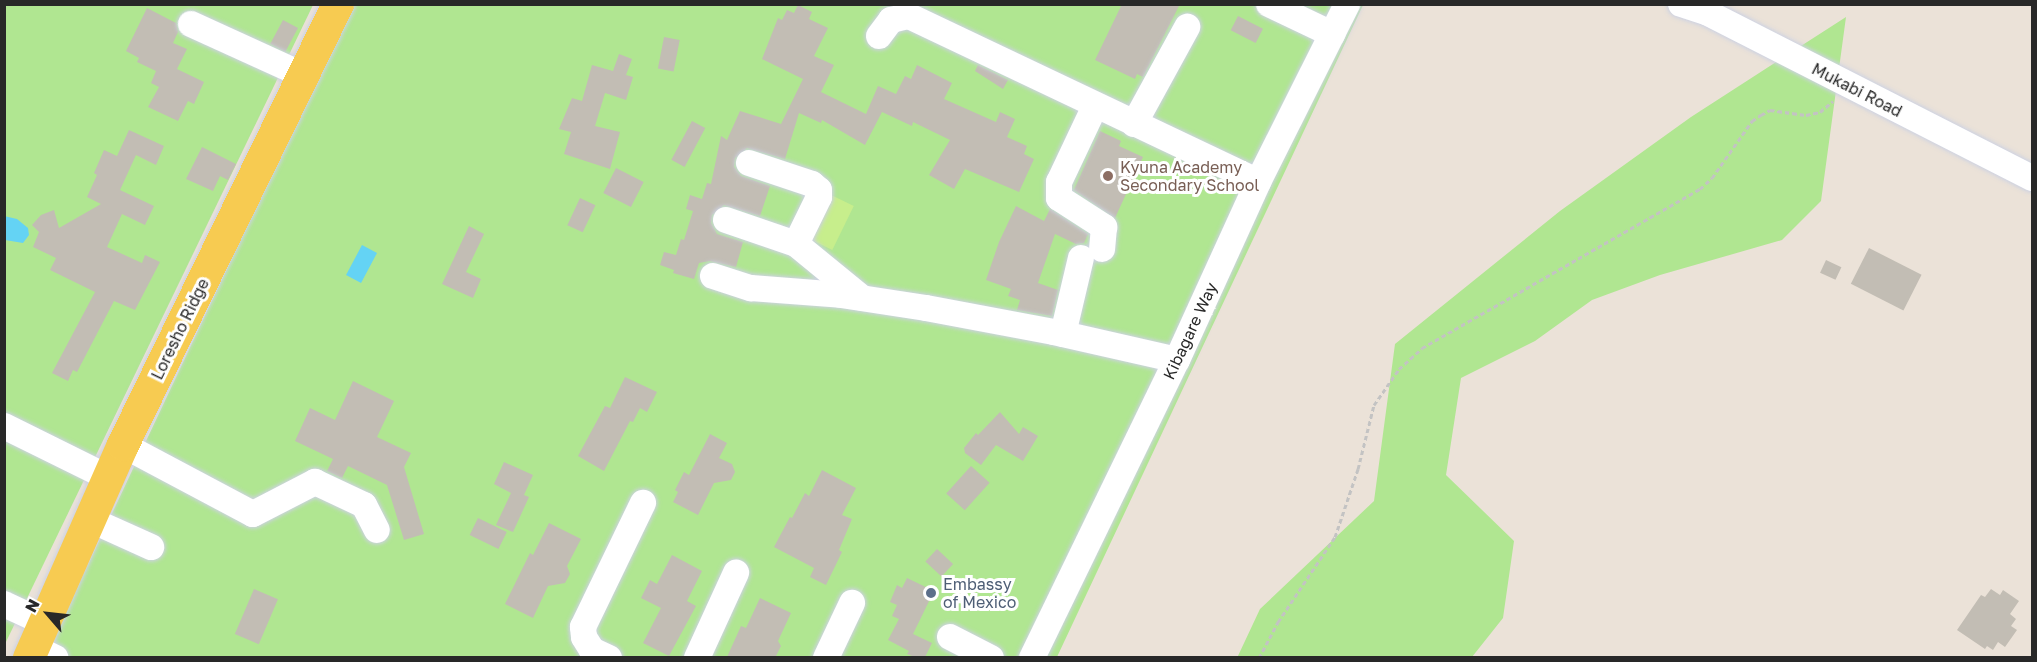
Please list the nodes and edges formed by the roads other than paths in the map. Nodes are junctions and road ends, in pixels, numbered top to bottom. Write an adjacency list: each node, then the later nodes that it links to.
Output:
1 (338, 4): 9 (main road, Loresho Ridge)
2 (1269, 4): 7 (street)
3 (1347, 4): 7 (street, Kibagare Way)
4 (1681, 4): 13 (street, Mukabi Road)
5 (191, 24): 9 (street)
6 (1187, 27): 11 (street)
7 (1332, 34): 14 (street, Kibagare Way)
8 (879, 36): 10 (street)
9 (305, 76): 22 (main road, Loresho Ridge)
10 (1095, 106): 11 (street); 19 (street)
11 (1134, 124): 14 (street)
12 (749, 163): 16 (street)
13 (2032, 178)
14 (1258, 182): 20 (street, Kibagare Way)
15 (726, 220): 16 (street)
16 (796, 244): 18 (street)
17 (713, 276): 18 (street)
18 (862, 298): 19 (street)
19 (1064, 334): 20 (street)
20 (1177, 360): 37 (street, Kibagare Way)
21 (4, 426): 23 (street)
22 (123, 445): 23 (main road, Loresho Ridge); 26 (street)
23 (110, 478): 25 (main road, Loresho Ridge)
24 (643, 503): 33 (street)
25 (91, 520): 27 (street); 32 (main road, Loresho Ridge)
26 (377, 530)
27 (151, 547)
28 (736, 573): 34 (street)
29 (852, 603): 35 (street)
30 (4, 604): 32 (street)
31 (950, 637): 36 (street)
32 (41, 646)
33 (609, 657)
34 (697, 657)
35 (826, 657)
36 (991, 657)
37 (1032, 657)

